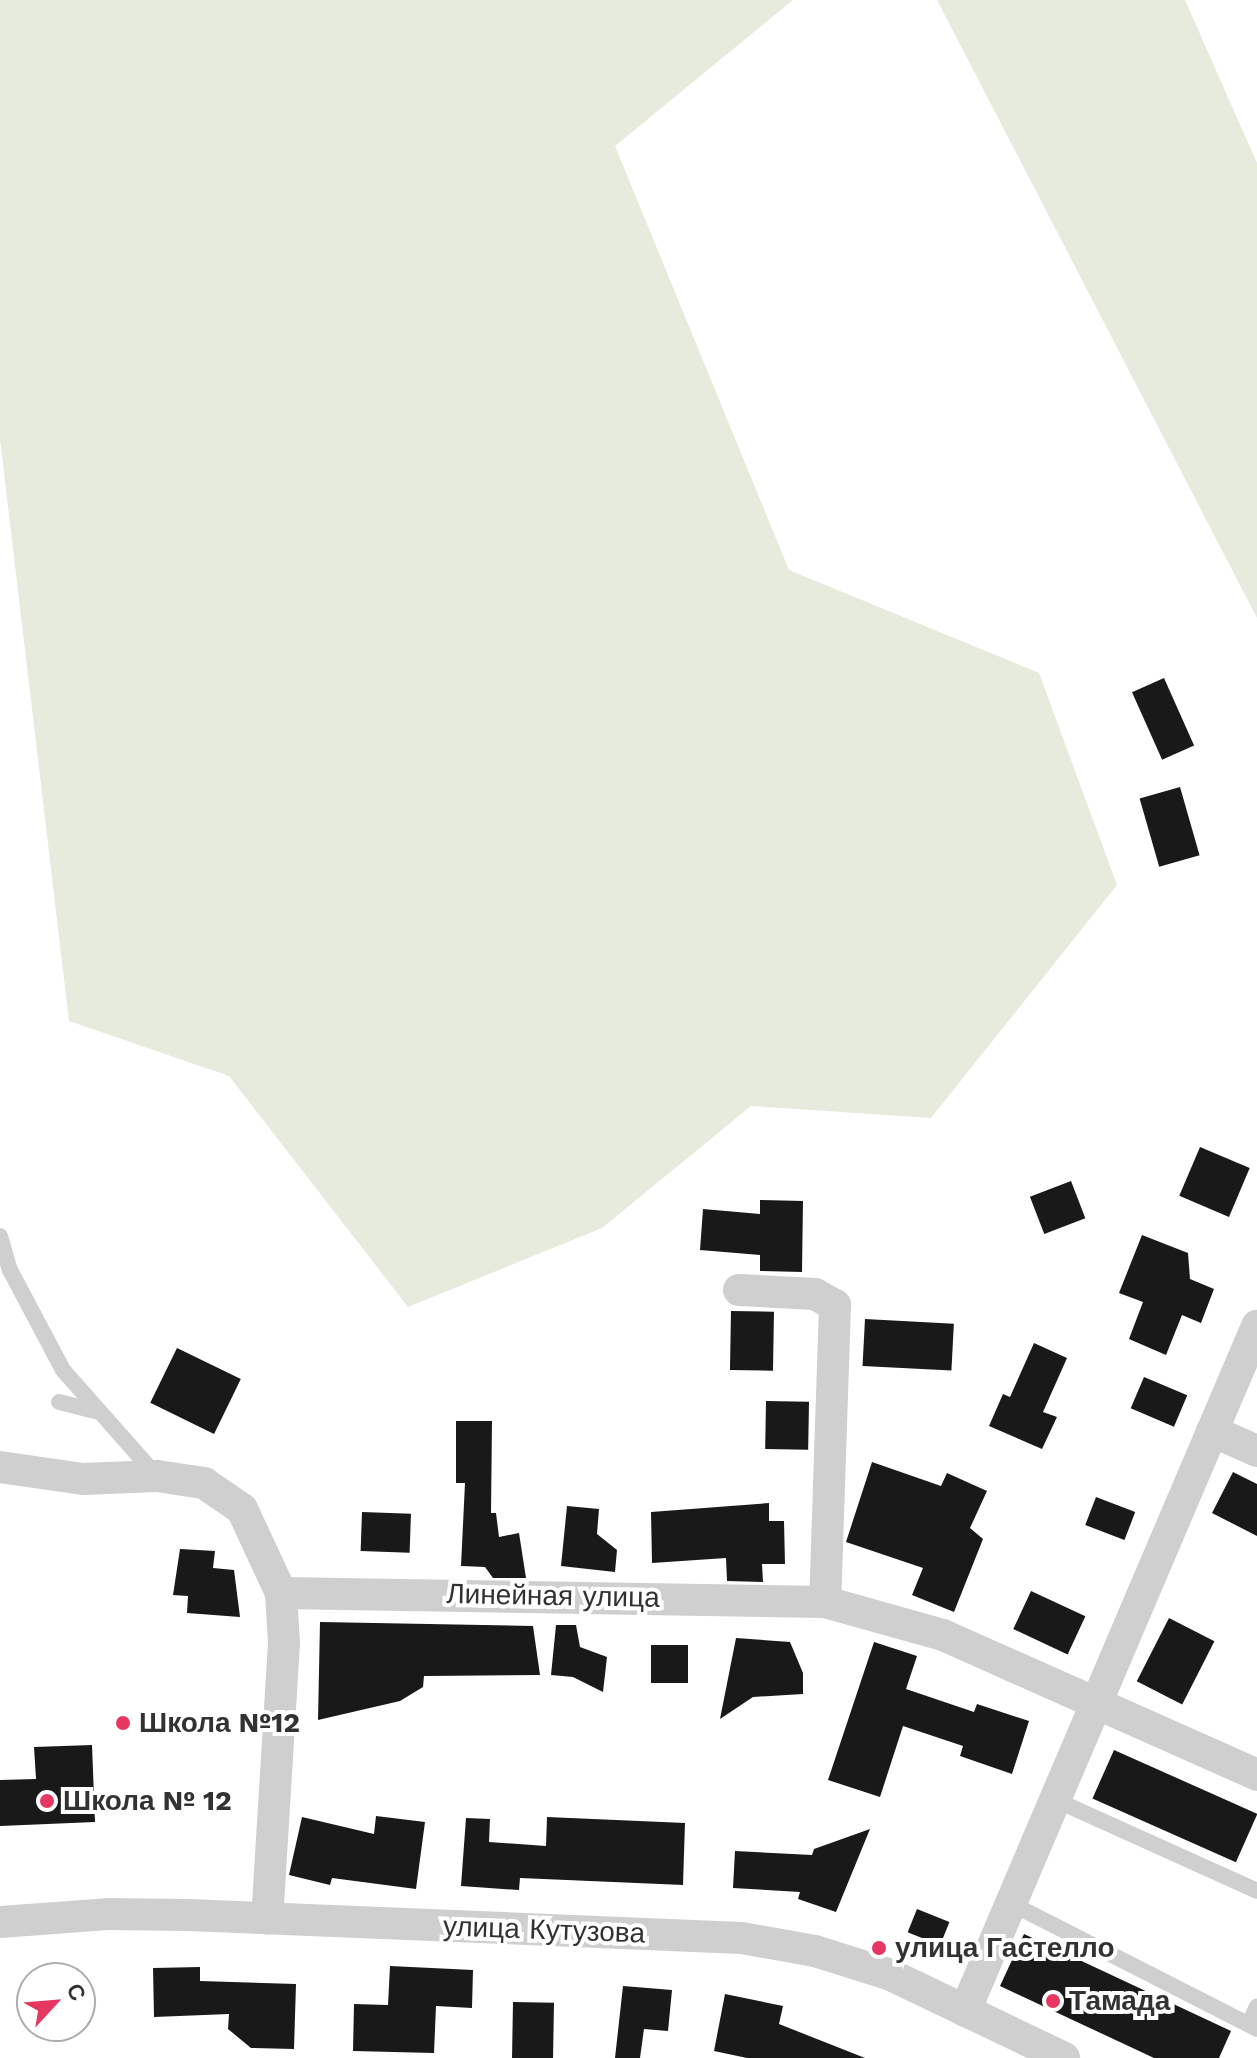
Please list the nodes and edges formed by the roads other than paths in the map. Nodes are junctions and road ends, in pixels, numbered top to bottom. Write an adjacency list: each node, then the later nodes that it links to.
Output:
1 (0, 1236): 5 (lane)
2 (739, 1290): 11 (street)
3 (1257, 1326): 6 (street)
4 (59, 1402): 5 (lane)
5 (96, 1411): 9 (lane)
6 (1212, 1431): 7 (street); 12 (street)
7 (1257, 1451)
8 (0, 1467): 9 (street)
9 (157, 1476): 10 (street)
10 (281, 1593): 11 (street, Линейная улица); 17 (street)
11 (825, 1602): 12 (street, Линейная улица)
12 (1100, 1703): 13 (street, Линейная улица); 14 (street)
13 (1257, 1775)
14 (1058, 1801): 15 (lane); 16 (street)
15 (1257, 1891)
16 (1012, 1904): 20 (street); 21 (lane)
17 (267, 1918): 18 (street, улица Кутузова); 20 (street, улица Кутузова)
18 (0, 1922)
19 (1257, 2006): 21 (lane)
20 (965, 2011): 22 (street, улица Кутузова)
21 (1253, 2025)
22 (1064, 2058)

